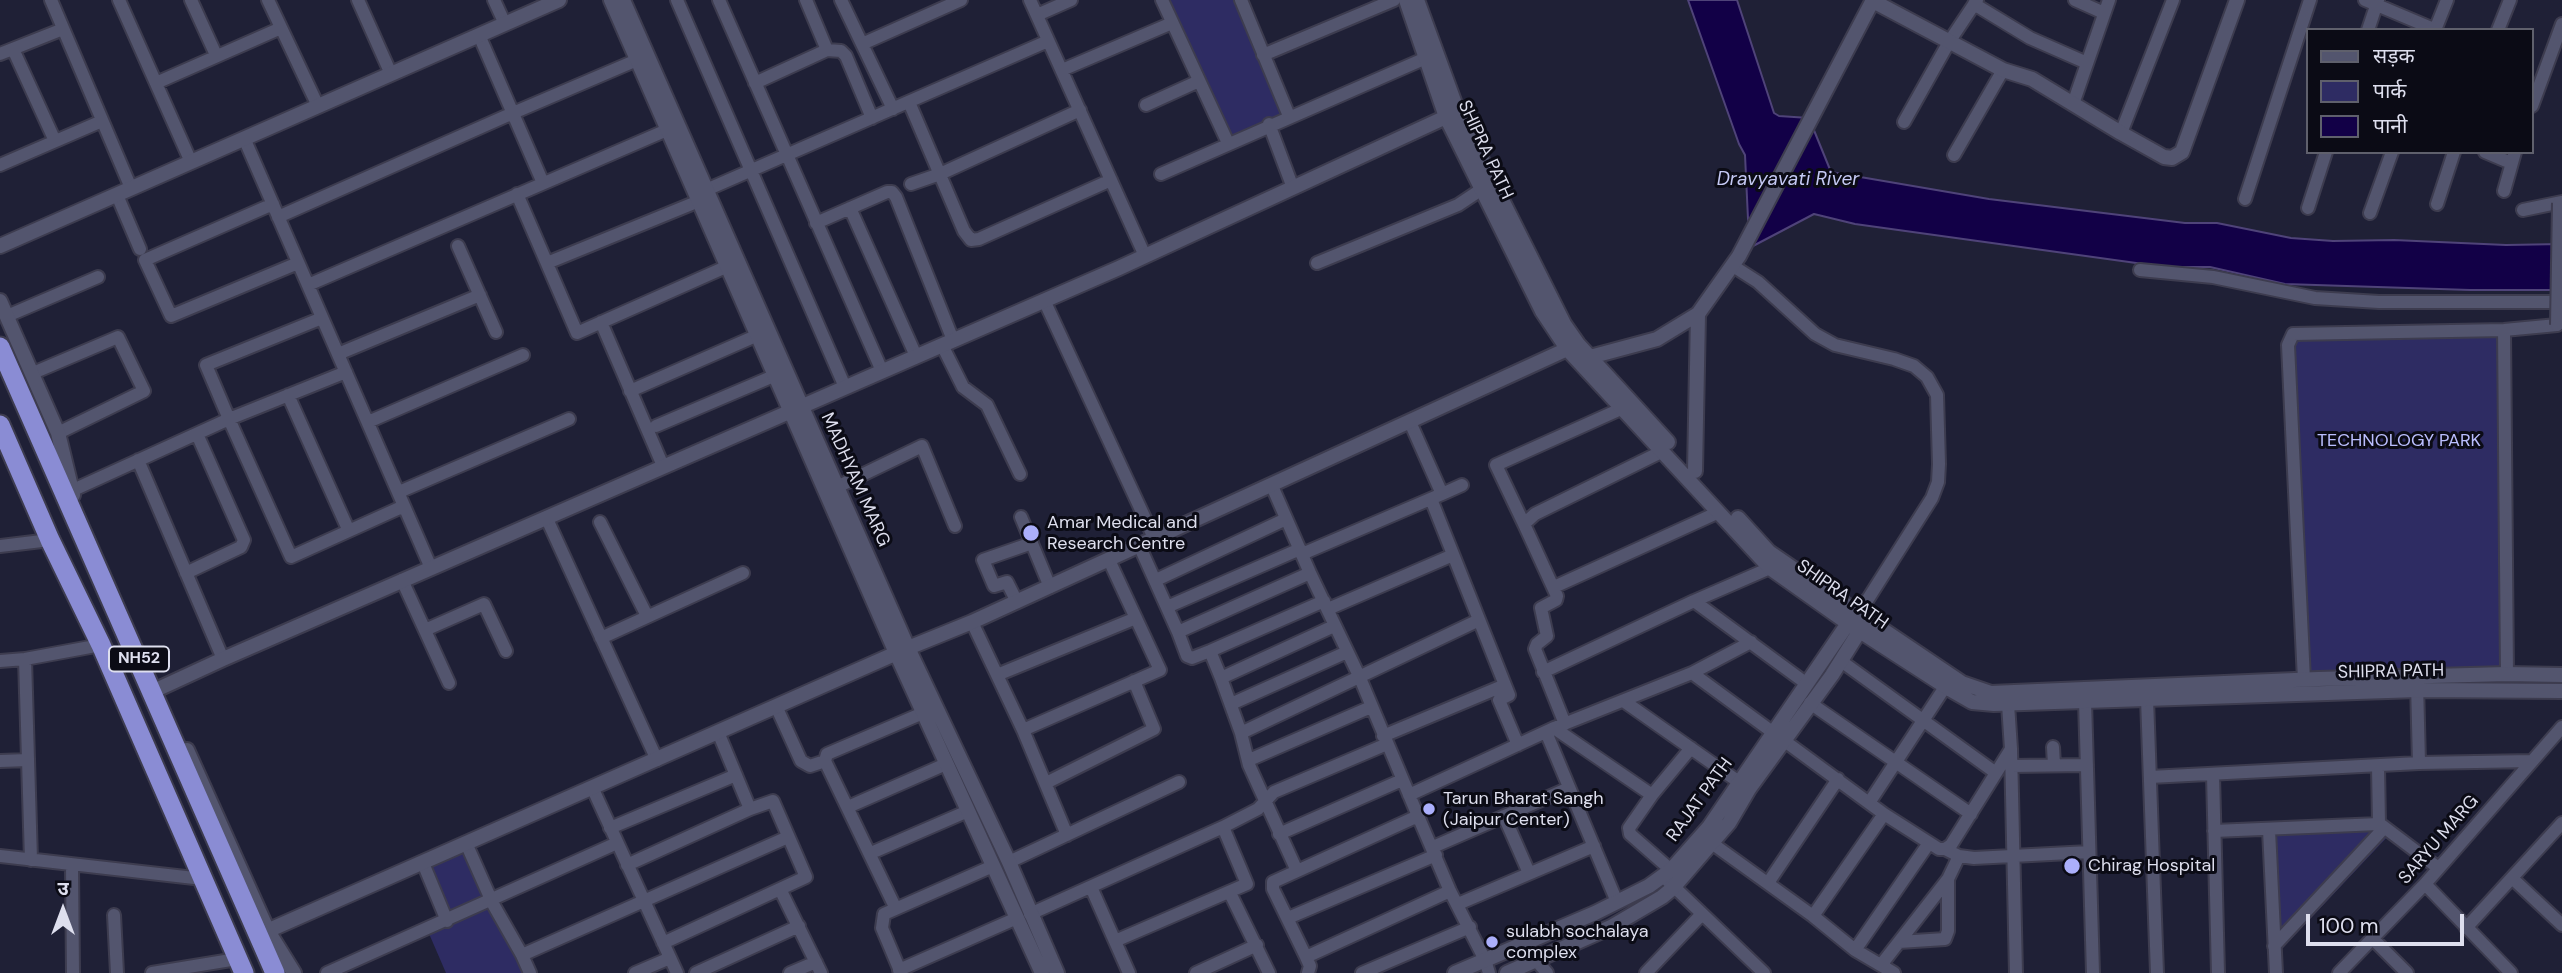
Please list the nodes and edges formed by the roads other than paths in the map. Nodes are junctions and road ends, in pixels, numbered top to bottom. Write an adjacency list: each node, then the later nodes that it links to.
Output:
1 (51, 0): 42 (street)
2 (119, 0): 61 (street)
3 (191, 0): 50 (street)
4 (268, 0): 37 (street)
5 (358, 0): 59 (street)
6 (494, 0): 35 (street)
7 (559, 0): 35 (street)
8 (611, 0): 53 (street, MADHYAM MARG)
9 (623, 0): 102 (street, MADHYAM MARG)
10 (677, 0): 90 (street)
11 (719, 0): 62 (street)
12 (806, 0): 48 (street)
13 (841, 0): 46 (street)
14 (961, 0): 46 (street)
15 (1030, 0): 33 (street)
16 (1071, 0): 33 (street)
17 (1162, 0): 34 (street)
18 (1241, 0): 51 (street)
19 (1394, 0): 51 (street)
20 (1406, 0): 52 (street, SHIPRA PATH)
21 (1417, 0): 138 (street, SHIPRA PATH)
22 (2075, 0): 32 (street)
23 (2109, 0): 32 (street)
24 (2173, 0): 78 (street)
25 (2310, 0): 103 (street)
26 (2446, 0): 40 (street)
27 (2510, 0): 41 (street)
28 (1873, 1): 45 (street); 117 (street)
29 (2373, 1): 38 (street); 39 (street)
30 (1975, 2): 45 (street); 54 (street)
31 (2232, 2): 78 (street)
32 (2104, 13): 54 (street)
33 (1037, 15): 44 (street)
34 (1172, 23): 57 (street); 60 (street)
35 (505, 24): 43 (street)
36 (2562, 24): 56 (street)
37 (281, 28): 50 (street); 67 (street)
38 (2368, 28)
39 (2431, 28)
40 (2436, 28)
41 (2499, 28)
42 (63, 29): 47 (street); 74 (street)
43 (479, 35): 59 (street); 70 (street)
44 (1048, 41): 57 (street); 64 (street)
45 (1949, 42): 58 (street); 75 (street)
46 (862, 44): 68 (street)
47 (13, 49): 49 (street); 80 (street)
48 (827, 50): 62 (street); 73 (street)
49 (0, 54)
50 (216, 55): 61 (street)
51 (1263, 55): 71 (street)
52 (1426, 58): 71 (street); 72 (street, SHIPRA PATH)
53 (637, 60): 70 (street); 77 (street, MADHYAM MARG)
54 (2087, 63): 65 (street)
55 (2534, 63): 56 (street)
56 (2547, 66): 63 (street)
57 (1062, 70): 69 (street)
58 (2003, 70): 65 (street); 86 (street)
59 (391, 74): 67 (street)
60 (1199, 81): 66 (street); 81 (street)
61 (156, 83): 88 (street)
62 (755, 83): 85 (street)
63 (2534, 101)
64 (909, 102): 68 (street); 91 (street)
65 (2073, 104): 78 (street)
66 (1146, 105)
67 (318, 106): 79 (street)
68 (893, 108): 73 (street)
69 (1080, 110): 91 (street); 93 (street)
70 (513, 113): 94 (street); 111 (street)
71 (1289, 116): 76 (street)
72 (1446, 117): 96 (street); 97 (street, SHIPRA PATH)
73 (872, 118): 85 (street)
74 (102, 121): 80 (street); 95 (street)
75 (1904, 122)
76 (1269, 124): 81 (street); 96 (street)
77 (667, 130): 94 (street); 102 (street, MADHYAM MARG)
78 (2121, 133)
79 (244, 138): 88 (street); 105 (street)
80 (55, 141): 89 (street)
81 (1228, 143): 92 (street)
82 (2325, 154): 108 (street)
83 (2391, 154): 110 (street)
84 (2453, 154): 106 (street)
85 (786, 155): 90 (street); 112 (street)
86 (1954, 155)
87 (2513, 157): 99 (street)
88 (191, 162): 95 (street)
89 (0, 165)
90 (752, 170): 102 (street); 147 (street)
91 (940, 174): 93 (street); 98 (street)
92 (1161, 174)
93 (1111, 180): 116 (street)
94 (542, 183): 100 (street)
95 (131, 188): 101 (street)
96 (1293, 188): 116 (street)
97 (1482, 189): 120 (street); 138 (street, SHIPRA PATH)
98 (887, 191): 107 (street); 136 (street)
99 (2504, 191)
100 (517, 194): 119 (street); 124 (street)
101 (117, 195): 113 (street); 115 (street)
102 (702, 195): 119 (street); 121 (street, MADHYAM MARG); 150 (street, MADHYAM MARG)
103 (2245, 198)
104 (2561, 199): 109 (street); 133 (street, bridge)
105 (273, 204): 111 (street); 118 (street)
106 (2437, 204)
107 (850, 208): 112 (street); 141 (street)
108 (2308, 208)
109 (2523, 210)
110 (2370, 213)
111 (278, 217): 118 (street)
112 (816, 223): 143 (street)
113 (0, 246)
114 (458, 246): 125 (street)
115 (140, 249)
116 (1145, 256): 126 (street)
117 (1736, 261): 129 (street); 206 (street)
118 (298, 263): 124 (street)
119 (547, 263): 132 (street)
120 (1317, 263)
121 (728, 266): 132 (street); 135 (street, MADHYAM MARG)
122 (2140, 270): 128 (street)
123 (98, 278): 130 (street)
124 (308, 285): 131 (street)
125 (480, 295): 134 (street); 139 (street)
126 (1044, 300): 136 (street); 181 (street)
127 (0, 301): 130 (street)
128 (2562, 302)
129 (1698, 314): 142 (street); 164 (street)
130 (7, 316): 145 (street)
131 (322, 318): 139 (street); 152 (street)
132 (601, 322): 148 (street)
133 (2504, 330): 223 (street); 228 (street)
134 (496, 332)
135 (758, 335): 146 (street, MADHYAM MARG); 148 (street)
136 (947, 342): 141 (street); 165 (street)
137 (0, 346): 349 (highway, NH52)
138 (1573, 347): 142 (street, SHIPRA PATH); 151 (street, SHIPRA PATH); 155 (street)
139 (338, 354): 144 (street)
140 (523, 355): 154 (street)
141 (916, 356): 143 (street)
142 (1590, 357): 164 (street, SHIPRA PATH)
143 (882, 371): 147 (street)
144 (346, 372): 149 (street); 154 (street)
145 (33, 373): 158 (street); 158 (street)
146 (776, 375): 150 (street, MADHYAM MARG); 157 (street)
147 (845, 387): 150 (street)
148 (630, 391): 163 (street)
149 (288, 395): 152 (street); 180 (street)
150 (796, 408): 163 (street); 168 (street, MADHYAM MARG); 214 (street, MADHYAM MARG)
151 (1623, 408): 160 (street, SHIPRA PATH); 178 (street)
152 (229, 419): 159 (street); 180 (street)
153 (569, 419): 170 (street)
154 (368, 422): 170 (street)
155 (1410, 422): 167 (street); 171 (street)
156 (0, 425): 161 (highway, NH52)
157 (656, 426)
158 (58, 433): 169 (street)
159 (197, 434): 162 (street); 191 (street)
160 (1663, 451): 173 (street, SHIPRA PATH); 178 (street)
161 (6, 453): 182 (highway, NH52)
162 (138, 460): 169 (street); 191 (street)
163 (663, 466): 175 (street)
164 (1695, 471): 206 (street, SHIPRA PATH)
165 (1020, 474)
166 (1462, 485): 171 (street)
167 (1272, 486): 176 (street); 181 (street)
168 (837, 487): 179 (street); 214 (street, MADHYAM MARG)
169 (71, 491): 235 (street)
170 (399, 492): 172 (street)
171 (1436, 496): 186 (street); 187 (street)
172 (404, 506): 180 (street); 189 (street)
173 (1719, 512): 190 (street, SHIPRA PATH); 196 (street)
174 (1021, 517): 183 (street)
175 (547, 519): 189 (street); 210 (street)
176 (1286, 519): 186 (street); 195 (street)
177 (600, 522): 202 (street)
178 (1524, 524): 196 (street)
179 (955, 526)
180 (348, 529)
181 (1154, 538): 185 (street)
182 (50, 540): 184 (street); 212 (highway, NH52)
183 (1032, 543): 197 (street); 198 (street)
184 (0, 545)
185 (1139, 545): 188 (street); 195 (street)
186 (1301, 552): 193 (street); 201 (street)
187 (1453, 555): 200 (street); 204 (street)
188 (1109, 560): 197 (street); 203 (street)
189 (431, 568): 194 (street)
190 (1770, 568): 199 (street); 206 (street, SHIPRA PATH)
191 (186, 573): 218 (street)
192 (743, 573): 202 (street)
193 (1310, 573): 200 (street); 209 (street)
194 (402, 580): 208 (street); 218 (street)
195 (1156, 580): 201 (street)
196 (1554, 586): 221 (street)
197 (1050, 587): 198 (street)
198 (1017, 601): 205 (street)
199 (1693, 601): 211 (street); 221 (street)
200 (1326, 605): 207 (street); 215 (street)
201 (1167, 607): 209 (street)
202 (647, 616): 210 (street)
203 (1136, 618): 224 (street); 229 (street)
204 (1479, 621): 227 (street); 233 (street)
205 (972, 622): 214 (street); 224 (street)
206 (1858, 622): 220 (street, RAJAT PATH); 228 (street, SHIPRA PATH); 232 (street, RAJAT PATH); 234 (street, SHIPRA PATH)
207 (1334, 626): 216 (street); 226 (street)
208 (425, 631): 213 (street); 230 (street)
209 (1178, 632): 215 (street)
210 (601, 638): 259 (street)
211 (1751, 642): 222 (street); 232 (street)
212 (101, 645): 217 (street); 325 (highway, NH52)
213 (506, 651)
214 (902, 651): 243 (street); 245 (street, MADHYAM MARG); 315 (street, MADHYAM MARG)
215 (1210, 651): 226 (street)
216 (1348, 652): 227 (street); 241 (street)
217 (26, 659): 219 (street); 258 (street)
218 (223, 659): 235 (street)
219 (0, 661)
220 (1841, 661): 240 (street, RAJAT PATH); 246 (street)
221 (1543, 673): 248 (street)
222 (1692, 673): 239 (street); 252 (street)
223 (2507, 674): 225 (street, SHIPRA PATH); 231 (street, SHIPRA PATH)
224 (997, 676): 249 (street)
225 (2562, 676)
226 (1221, 678): 241 (street)
227 (1360, 678): 244 (street); 251 (street)
228 (2304, 680): 231 (street, SHIPRA PATH)
229 (1134, 681): 249 (street); 278 (street)
230 (449, 683)
231 (2417, 683): 236 (street, SHIPRA PATH); 237 (street, SHIPRA PATH); 265 (street)
232 (1807, 684): 252 (street, RAJAT PATH)
233 (1505, 685): 253 (street); 254 (street)
234 (1945, 687): 242 (street, SHIPRA PATH); 246 (street)
235 (158, 690): 349 (street)
236 (2562, 691)
237 (2147, 699): 238 (street, SHIPRA PATH); 274 (street)
238 (2085, 701): 242 (street, SHIPRA PATH); 268 (street)
239 (1625, 702): 248 (street); 256 (street)
240 (1810, 703): 252 (street, RAJAT PATH); 264 (street)
241 (1231, 704): 251 (street)
242 (2008, 704): 257 (street)
243 (776, 706): 250 (street); 262 (street)
244 (1371, 707): 253 (street); 260 (street)
245 (923, 713): 262 (street); 266 (street, MADHYAM MARG)
246 (1923, 720): 264 (street); 271 (street)
247 (2562, 727): 263 (street, SARYU MARG)
248 (1555, 728): 254 (street); 281 (street); 283 (street)
249 (1023, 730): 278 (street)
250 (718, 732): 259 (street); 272 (street)
251 (1241, 733): 260 (street)
252 (1779, 735): 275 (street); 279 (street, RAJAT PATH)
253 (1385, 740): 276 (street); 284 (street)
254 (1517, 745): 282 (street)
255 (2053, 747): 267 (street)
256 (1692, 748): 279 (street); 283 (street)
257 (2011, 749): 269 (street); 271 (street)
258 (28, 760): 261 (street); 314 (street)
259 (657, 760): 280 (street)
260 (1249, 760): 284 (street)
261 (0, 761)
262 (825, 761): 286 (street)
263 (2532, 761): 265 (street); 320 (street, SARYU MARG)
264 (1896, 762): 285 (street); 290 (street)
265 (2419, 763): 270 (street)
266 (946, 764): 286 (street); 288 (street, MADHYAM MARG)
267 (2054, 765): 268 (street); 269 (street)
268 (2087, 765): 309 (street)
269 (2011, 766): 313 (street)
270 (2378, 766): 273 (street); 293 (street)
271 (1996, 773): 290 (street)
272 (736, 775): 287 (street); 296 (street)
273 (2213, 775): 274 (street); 298 (street)
274 (2150, 777): 393 (street)
275 (1838, 779): 285 (street); 327 (street)
276 (1402, 780): 282 (street); 299 (street)
277 (1180, 782): 300 (street)
278 (1046, 783): 300 (street)
279 (1744, 785): 305 (street, RAJAT PATH); 323 (street, RAJAT PATH)
280 (592, 787): 296 (street); 302 (street)
281 (1569, 788): 292 (street); 306 (street)
282 (1409, 795): 291 (street)
283 (1652, 795): 323 (street)
284 (1264, 800): 294 (street); 299 (street)
285 (1869, 803): 289 (street)
286 (848, 807): 310 (street)
287 (750, 809): 301 (street); 317 (street)
288 (968, 811): 310 (street); 319 (street, MADHYAM MARG)
289 (1884, 814): 304 (street); 342 (street)
290 (1971, 814): 307 (street)
291 (1418, 816): 308 (street); 321 (street)
292 (1504, 816): 308 (street); 322 (street)
293 (2382, 826): 297 (street); 320 (street); 355 (street)
294 (1223, 827): 329 (street); 333 (street)
295 (2561, 827): 324 (street)
296 (610, 828): 303 (street)
297 (2269, 830): 298 (street); 355 (street)
298 (2214, 831): 394 (street)
299 (1279, 834): 321 (street)
300 (1067, 835): 315 (street)
301 (788, 837): 331 (street); 335 (street)
302 (466, 843): 316 (street); 334 (street)
303 (617, 843): 317 (street); 334 (street)
304 (1929, 843): 307 (street); 356 (street)
305 (1713, 844): 327 (street); 330 (street, RAJAT PATH)
306 (1594, 846): 322 (street); 336 (street)
307 (1945, 849): 312 (street)
308 (1435, 850): 332 (street); 343 (street)
309 (2089, 852): 313 (street); 392 (street)
310 (871, 853): 338 (street)
311 (0, 856): 314 (street)
312 (1959, 856): 313 (street); 326 (street)
313 (2014, 856): 391 (street)
314 (30, 860): 318 (street)
315 (1009, 862): 341 (street, MADHYAM MARG)
316 (423, 863): 344 (street); 349 (street)
317 (627, 865): 335 (street)
318 (72, 866): 325 (street); 369 (street)
319 (993, 866): 338 (street); 341 (street, MADHYAM MARG)
320 (2438, 867): 328 (street, SARYU MARG)
321 (1297, 871): 343 (street)
322 (1530, 873): 337 (street)
323 (1667, 873): 330 (street); 336 (street, RAJAT PATH)
324 (2512, 878): 345 (street); 348 (street)
325 (203, 879): 362 (highway, NH52)
326 (1948, 879): 352 (street); 352 (street)
327 (1768, 883): 342 (street)
328 (2425, 884): 348 (street); 350 (street, SARYU MARG)
329 (1091, 887): 341 (street); 351 (street)
330 (1673, 888): 339 (street); 360 (street, RAJAT PATH)
331 (780, 889): 346 (street); 353 (street)
332 (1450, 891): 337 (street); 359 (street)
333 (1230, 892): 351 (street); 354 (street)
334 (492, 900): 344 (street); 357 (street)
335 (642, 900): 353 (street); 357 (street)
336 (1617, 902): 363 (street, RAJAT PATH)
337 (1458, 904): 347 (street)
338 (895, 907): 366 (street)
339 (1702, 914): 367 (street); 389 (street)
340 (114, 915): 370 (street)
341 (1023, 916): 366 (street); 368 (street, MADHYAM MARG); 380 (street, MADHYAM MARG)
342 (1813, 916): 356 (street)
343 (1288, 918): 359 (street)
344 (447, 921): 374 (street)
345 (2562, 925)
346 (799, 926): 364 (street); 378 (street)
347 (1470, 927): 363 (street); 385 (street)
348 (2466, 928): 365 (street)
349 (263, 933): 372 (highway, NH52); 373 (street)
350 (2372, 938): 396 (street, SARYU MARG); 397 (street)
351 (1115, 941): 381 (street)
352 (1899, 942): 361 (street)
353 (663, 943): 358 (street)
354 (1257, 945): 382 (street); 383 (street)
355 (2274, 946): 395 (street)
356 (1855, 950): 361 (street)
357 (522, 955): 375 (street)
358 (670, 957): 376 (street); 377 (street)
359 (1306, 957): 384 (street)
360 (1536, 960): 387 (street, RAJAT PATH); 388 (street)
361 (1881, 965): 390 (street)
362 (241, 966): 371 (street)
363 (1487, 966): 386 (street, RAJAT PATH)
364 (818, 967): 379 (street)
365 (2503, 970)
366 (900, 971)
367 (1652, 971)
368 (1040, 972)
369 (73, 973)
370 (117, 973)
371 (152, 973)
372 (275, 973)
373 (294, 973)
374 (327, 973)
375 (530, 973)
376 (635, 973)
377 (677, 973)
378 (696, 973)
379 (790, 973)
380 (1057, 973)
381 (1129, 973)
382 (1196, 973)
383 (1269, 973)
384 (1308, 973)
385 (1362, 973)
386 (1455, 973)
387 (1507, 973)
388 (1547, 973)
389 (1764, 973)
390 (1894, 973)
391 (2016, 973)
392 (2093, 973)
393 (2157, 973)
394 (2218, 973)
395 (2276, 973)
396 (2339, 973)
397 (2407, 973)

